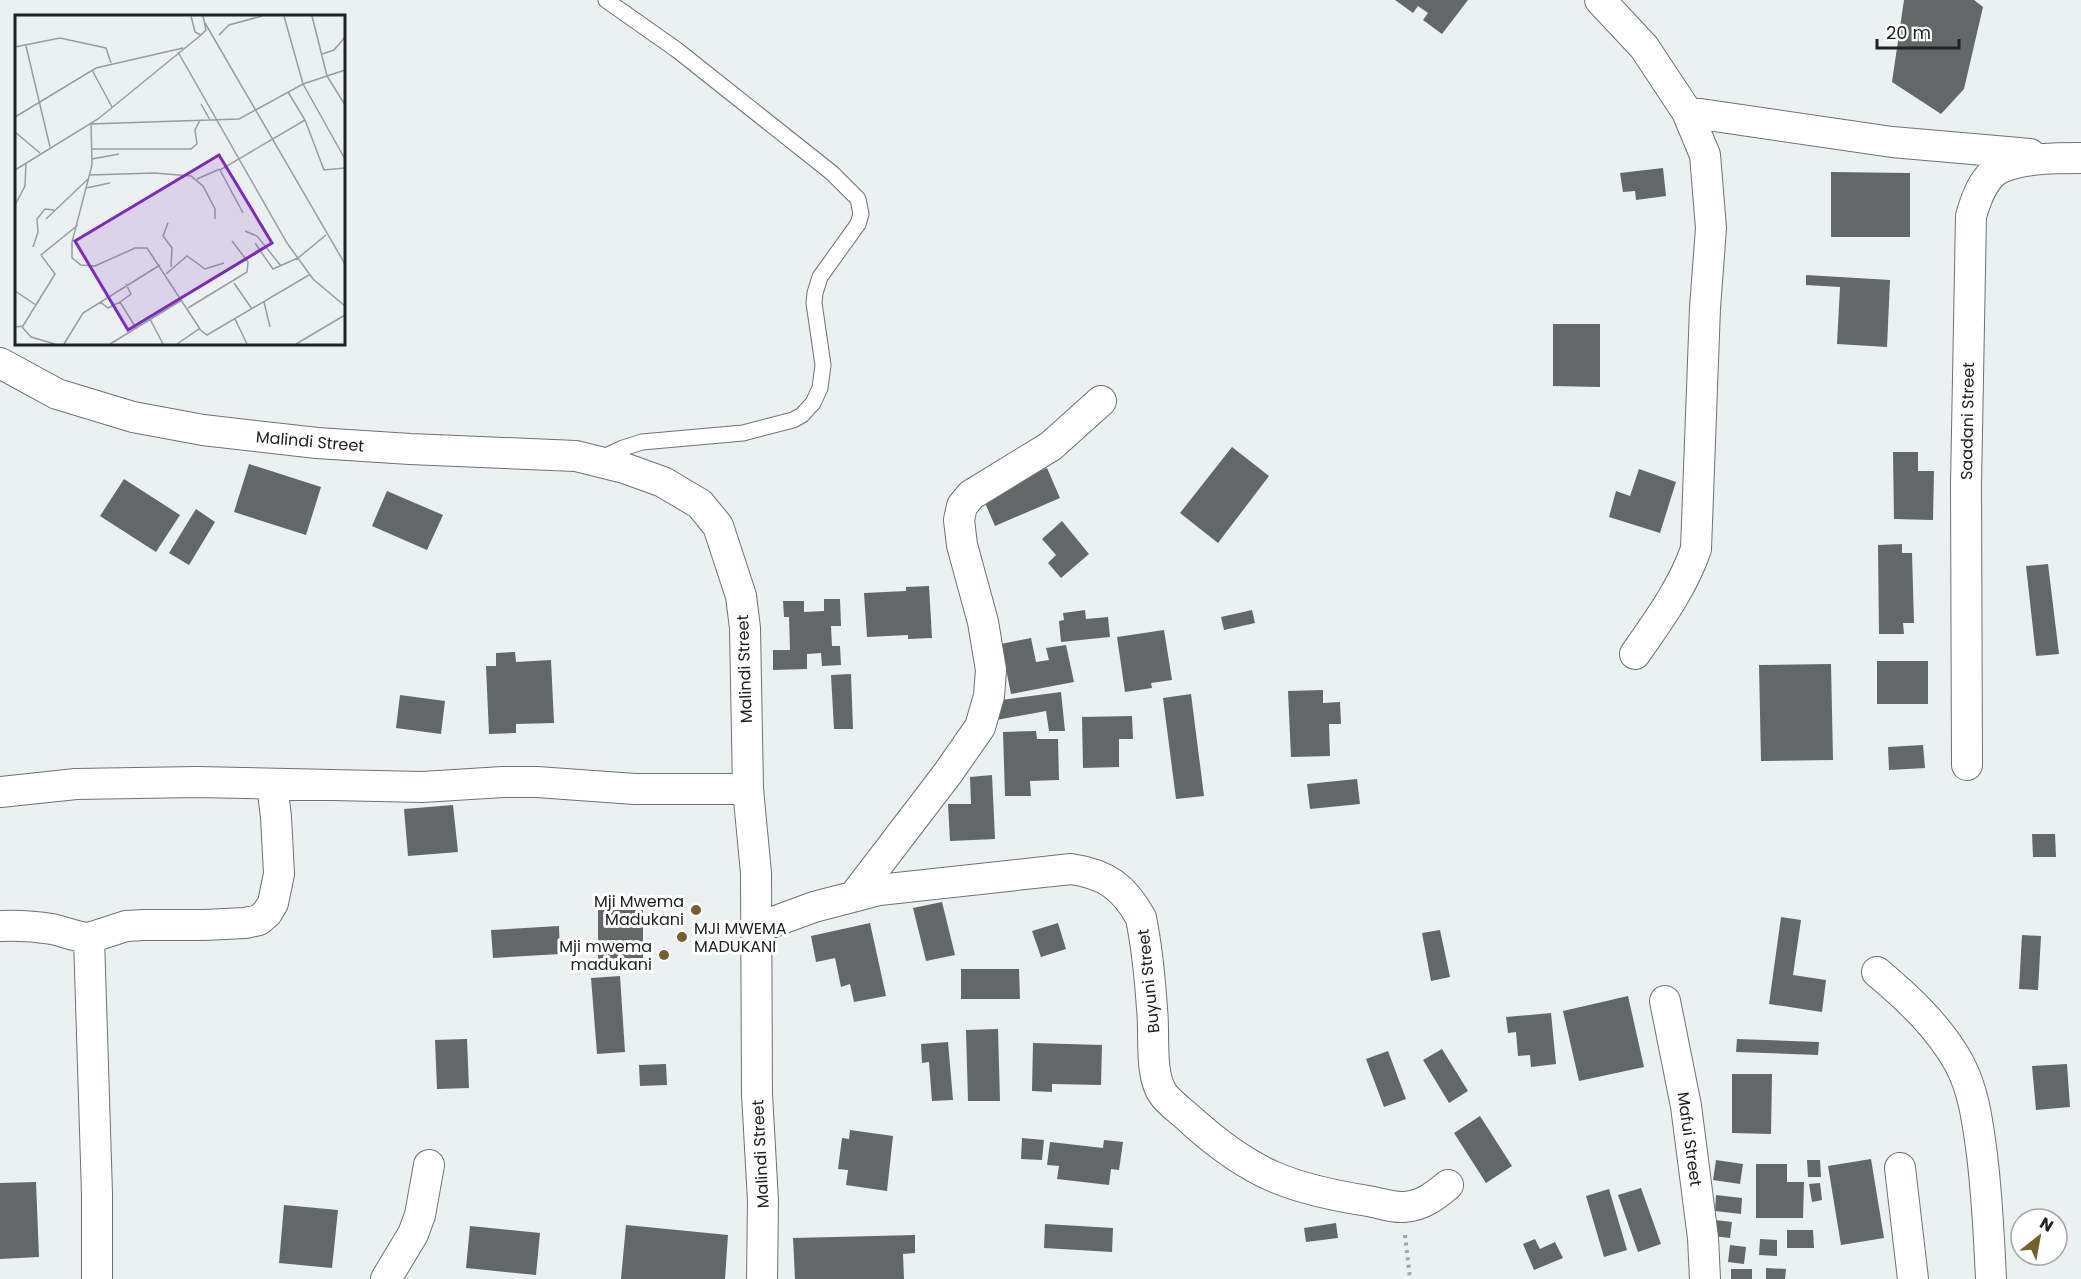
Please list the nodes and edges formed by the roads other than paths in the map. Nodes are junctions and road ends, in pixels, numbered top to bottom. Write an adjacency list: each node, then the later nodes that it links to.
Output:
1 (606, 0): 7 (lane)
2 (1600, 0): 3 (street)
3 (1688, 112): 4 (street); 8 (street)
4 (2074, 158): 9 (street, Saadani Street)
5 (0, 363): 7 (street, Malindi Street)
6 (1101, 401): 13 (street)
7 (597, 460): 11 (street, Malindi Street)
8 (1635, 654)
9 (1967, 765)
10 (272, 784): 11 (street); 12 (street); 16 (street)
11 (748, 789): 15 (street, Malindi Street)
12 (0, 792)
13 (854, 896): 15 (street, Buyuni Street); 21 (street, Buyuni Street)
14 (0, 926): 16 (street)
15 (757, 928): 24 (street, Malindi Street)
16 (89, 938): 22 (street)
17 (1877, 972): 27 (street)
18 (1665, 1001): 25 (street, Mafui Street)
19 (429, 1165): 23 (street)
20 (1900, 1168): 26 (street)
21 (1448, 1185)
22 (97, 1279)
23 (386, 1279)
24 (762, 1279)
25 (1705, 1279)
26 (1913, 1279)
27 (1991, 1279)

